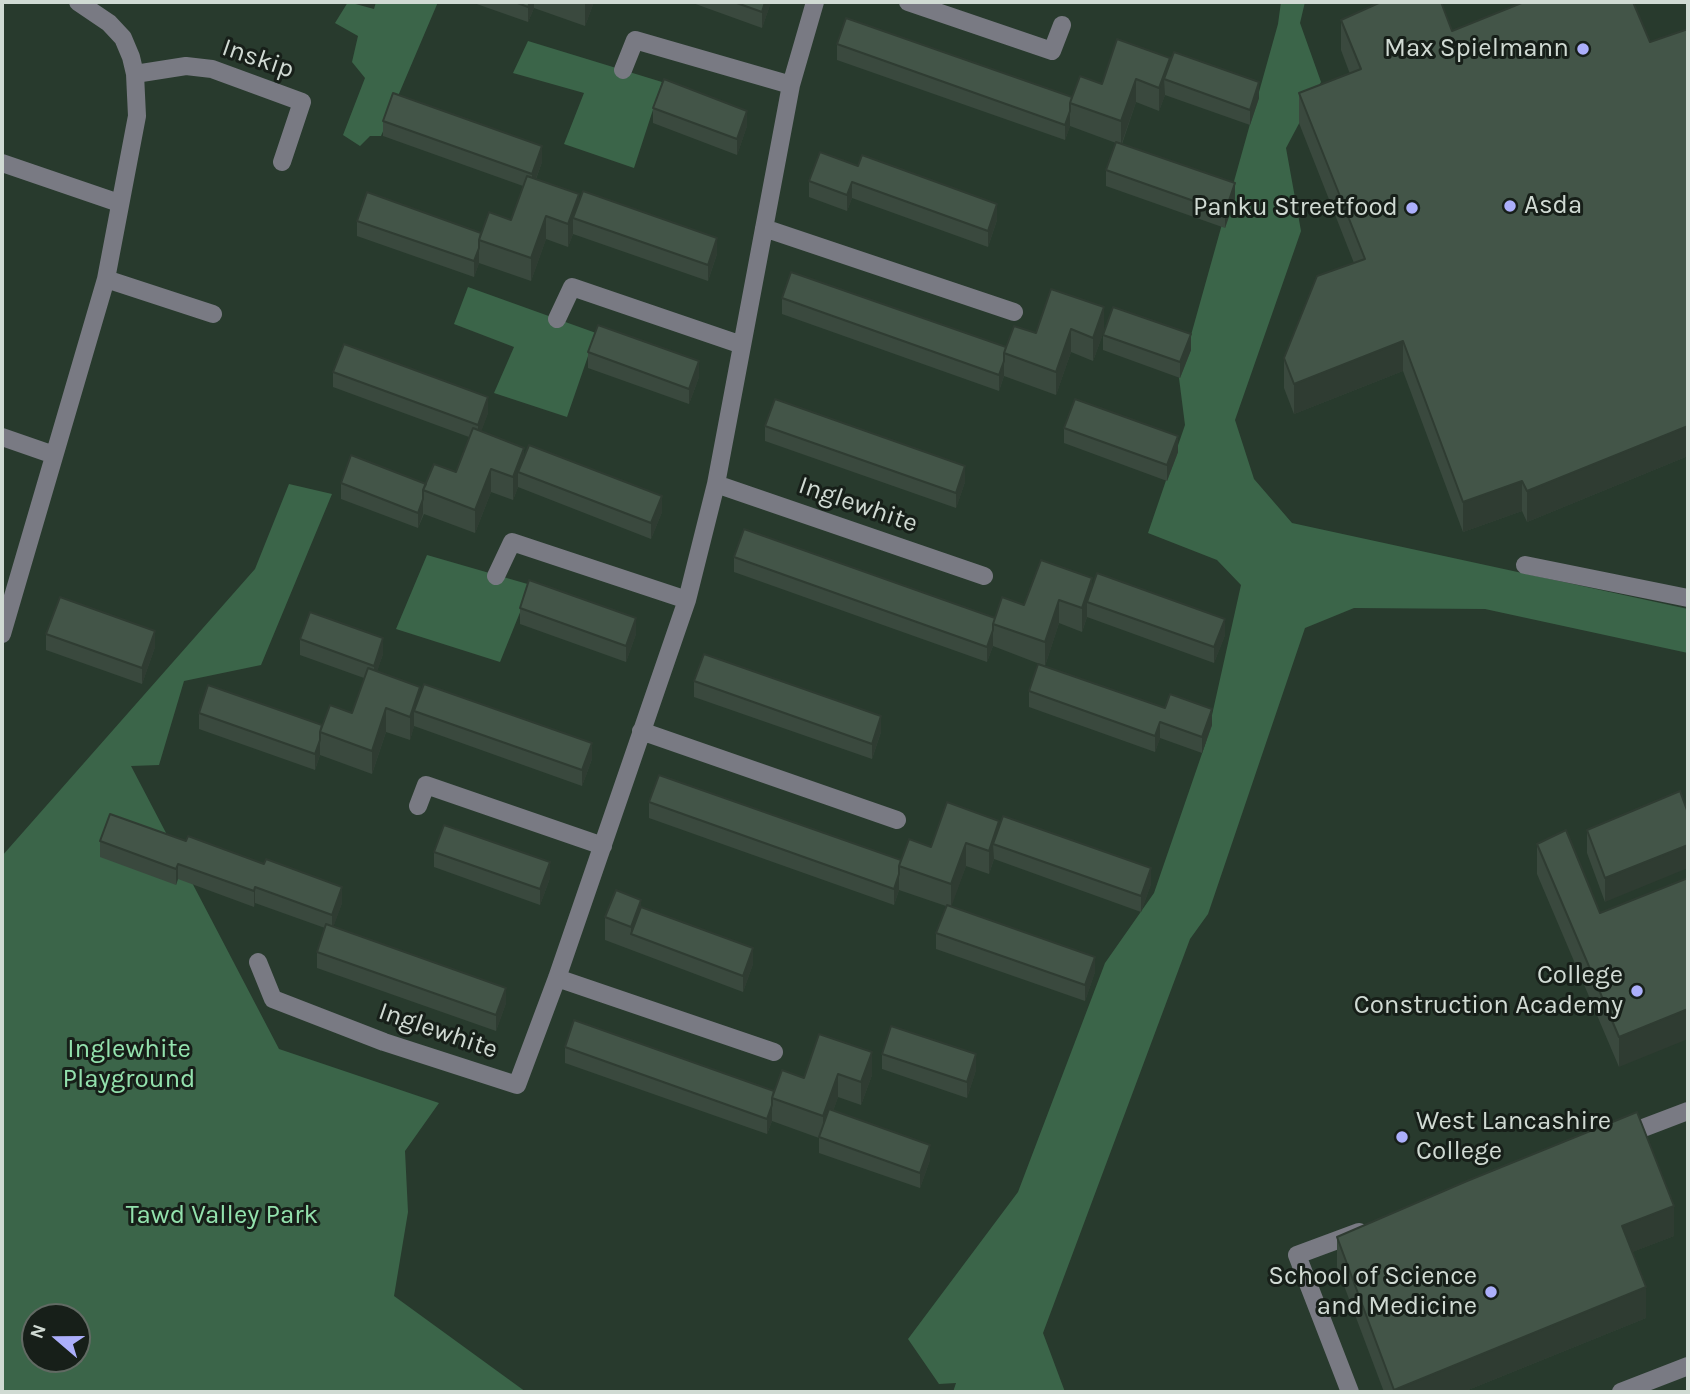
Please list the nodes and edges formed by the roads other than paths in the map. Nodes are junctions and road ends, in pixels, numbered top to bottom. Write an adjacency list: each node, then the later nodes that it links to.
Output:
1 (78, 2): 6 (street)
2 (815, 2): 7 (street, Inglewhite)
3 (908, 2): 4 (street)
4 (1062, 25)
5 (623, 70): 7 (street)
6 (135, 74): 8 (street, Inskip); 10 (street)
7 (791, 85): 11 (street, Inglewhite)
8 (282, 162)
9 (2, 163): 10 (street)
10 (119, 203): 12 (street)
11 (764, 228): 13 (street); 16 (street, Inglewhite)
12 (106, 279): 14 (street); 18 (street)
13 (1014, 312)
14 (214, 314)
15 (557, 319): 16 (street)
16 (741, 345): 19 (street, Inglewhite)
17 (2, 437): 18 (street)
18 (54, 455): 25 (street)
19 (716, 484): 22 (street, Inglewhite); 24 (street, Inglewhite)
20 (1525, 565): 23 (street)
21 (496, 576): 24 (street)
22 (984, 576)
23 (1688, 598)
24 (687, 600): 26 (street, Inglewhite)
25 (2, 634)
26 (641, 731): 28 (street); 29 (street, Inglewhite)
27 (418, 806): 29 (street)
28 (897, 820)
29 (603, 846): 31 (street, Inglewhite)
30 (258, 962): 31 (street, Inglewhite)
31 (557, 978): 32 (street)
32 (774, 1052)
33 (1688, 1111): 34 (street)
34 (1610, 1140)
35 (1375, 1226): 37 (street)
36 (1688, 1366): 38 (street)
37 (1350, 1392)
38 (1621, 1392)

